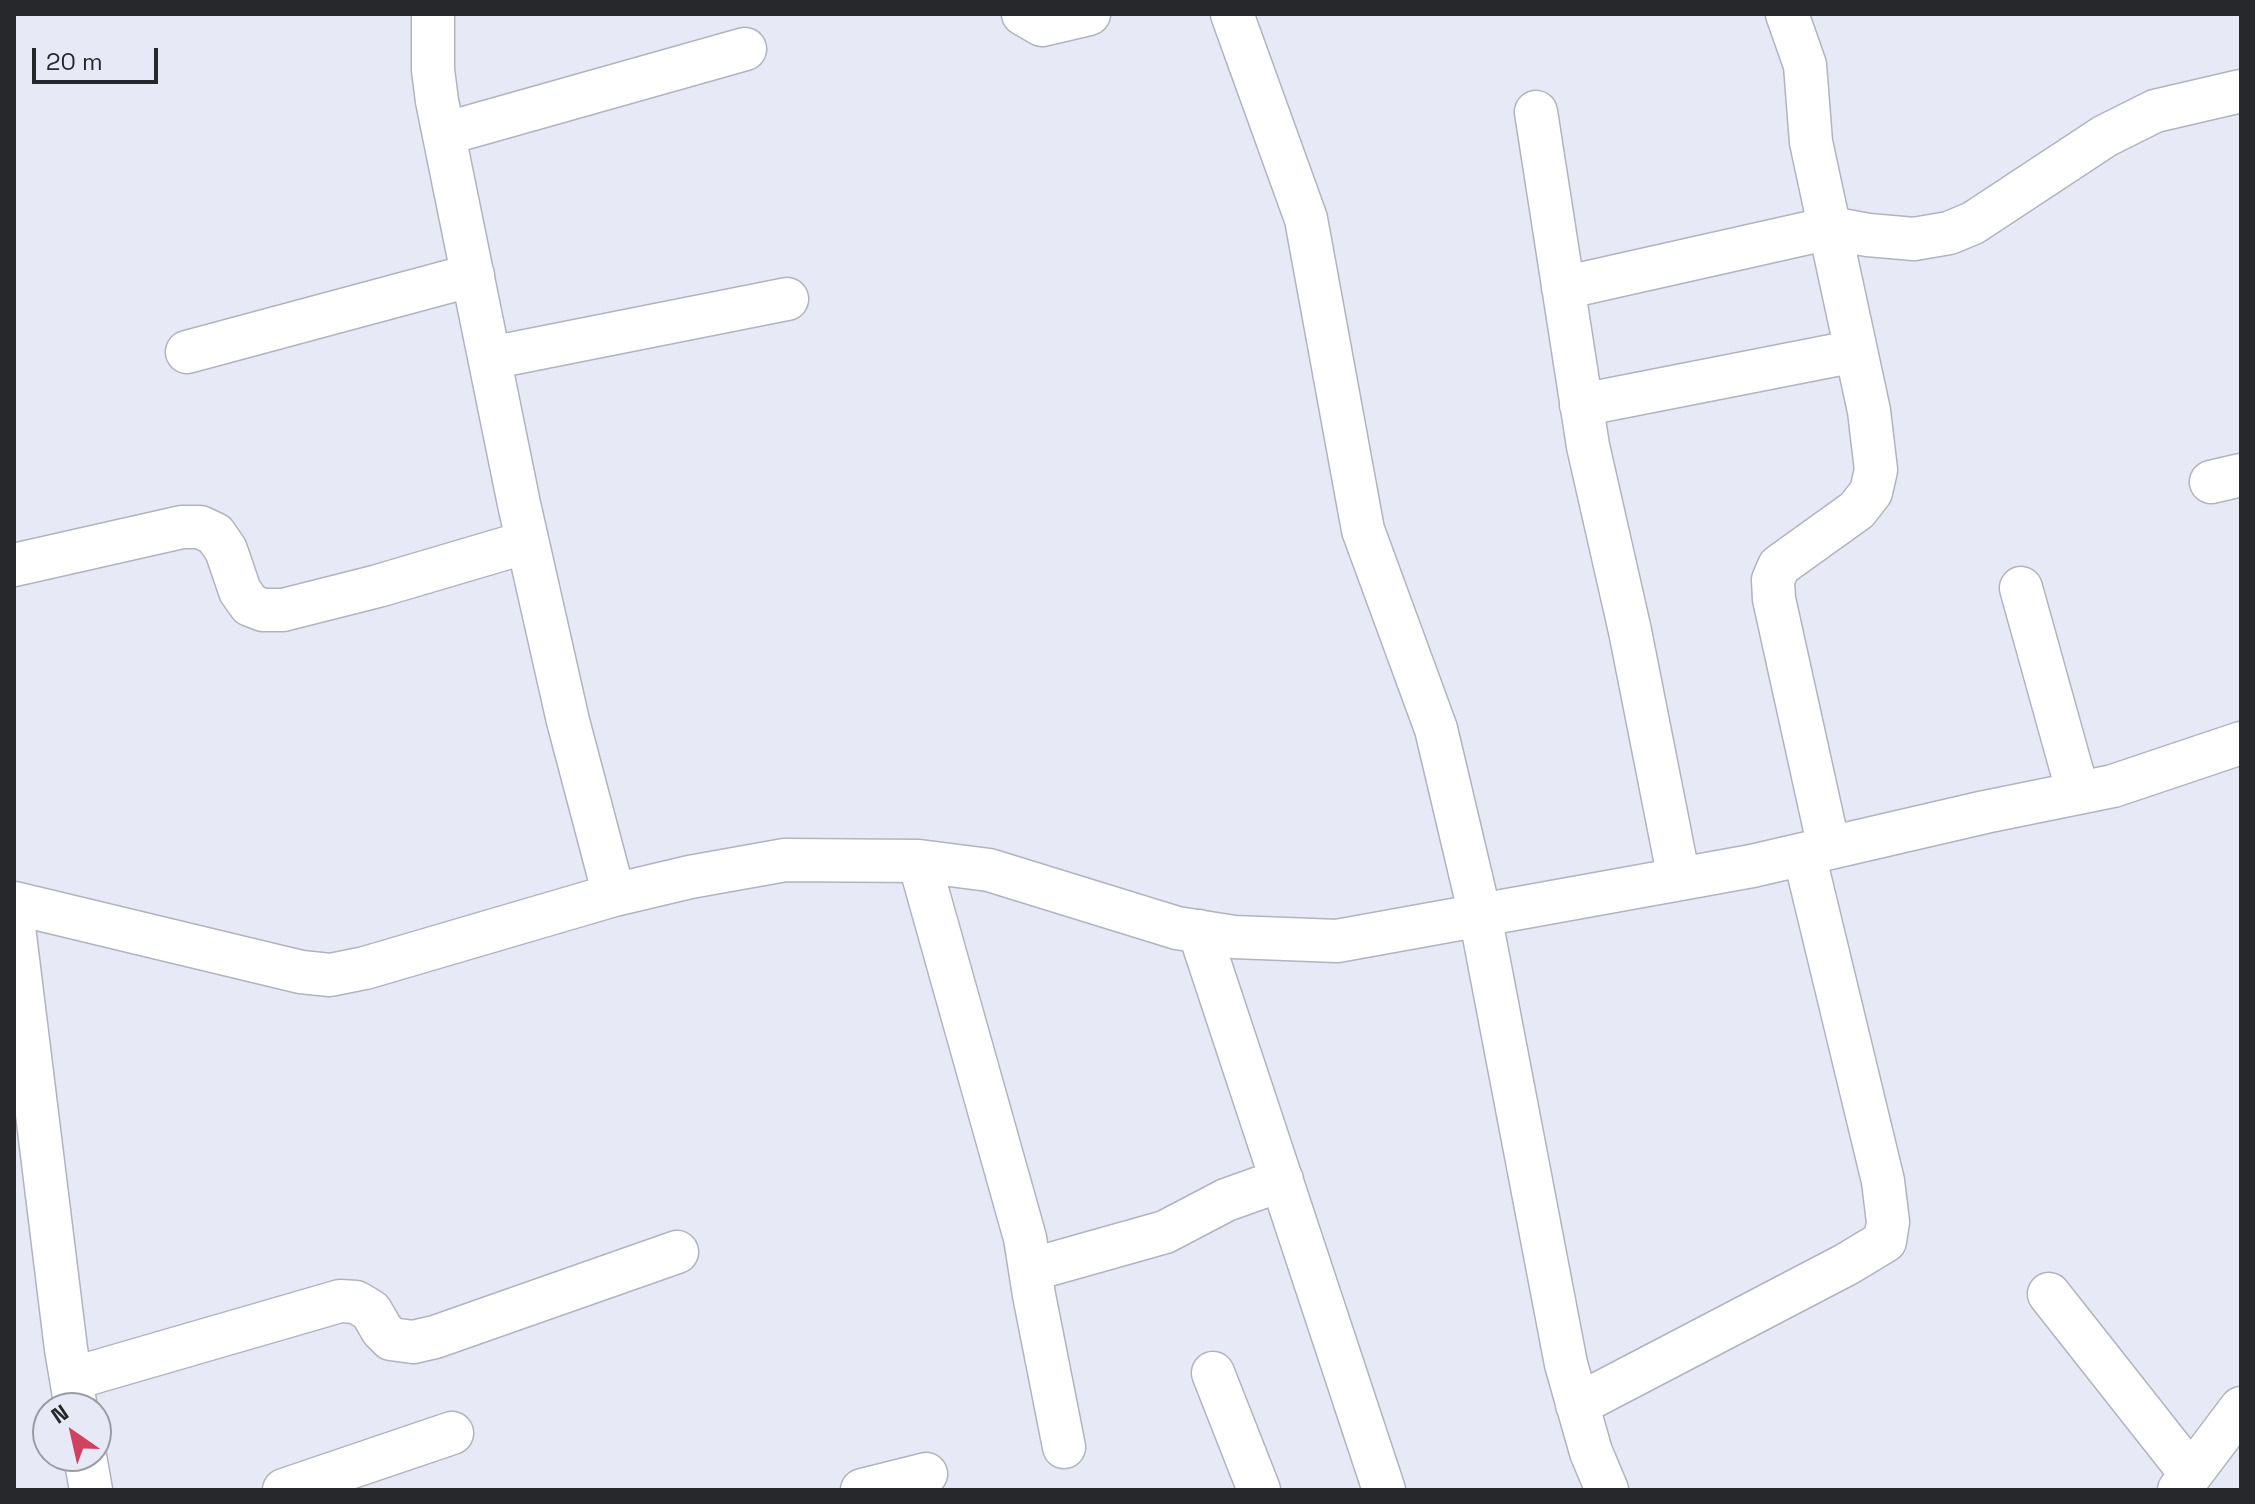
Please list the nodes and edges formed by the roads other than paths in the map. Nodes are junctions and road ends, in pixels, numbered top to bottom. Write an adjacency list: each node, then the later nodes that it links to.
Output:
1 (433, 14): 9 (street)
2 (1023, 14): 3 (street)
3 (1089, 14)
4 (1232, 14): 28 (street)
5 (1787, 14): 10 (street)
6 (745, 49): 9 (street)
7 (2241, 91): 10 (street)
8 (1536, 112): 12 (street)
9 (444, 134): 11 (street)
10 (1830, 228): 12 (street); 14 (street)
11 (473, 275): 15 (street); 16 (street)
12 (1563, 288): 17 (street)
13 (787, 299): 16 (street)
14 (1856, 351): 17 (street); 23 (street)
15 (187, 352)
16 (490, 358): 18 (street)
17 (1581, 405): 25 (street)
18 (527, 542): 19 (street); 26 (street)
19 (14, 565)
20 (2021, 588): 22 (street)
21 (2241, 743): 22 (street)
22 (2078, 793): 23 (street)
23 (1816, 851): 25 (street); 38 (street)
24 (919, 861): 26 (street); 30 (street); 33 (street)
25 (1679, 879): 28 (street)
26 (614, 895): 27 (street)
27 (14, 903)
28 (1480, 915): 30 (street); 38 (street)
29 (14, 927): 36 (street)
30 (1199, 931): 31 (street)
31 (1282, 1180): 33 (street); 47 (street)
32 (677, 1252): 37 (street)
33 (1030, 1270): 41 (street)
34 (2049, 1294): 43 (street)
35 (1213, 1373): 46 (street)
36 (74, 1392)
37 (77, 1392)
38 (1577, 1405): 48 (street)
39 (2241, 1408): 43 (street)
40 (452, 1433): 44 (street)
41 (1064, 1447)
42 (926, 1474): 45 (street)
43 (2185, 1482)
44 (284, 1490)
45 (862, 1490)
46 (1259, 1490)
47 (1384, 1490)
48 (1607, 1490)

